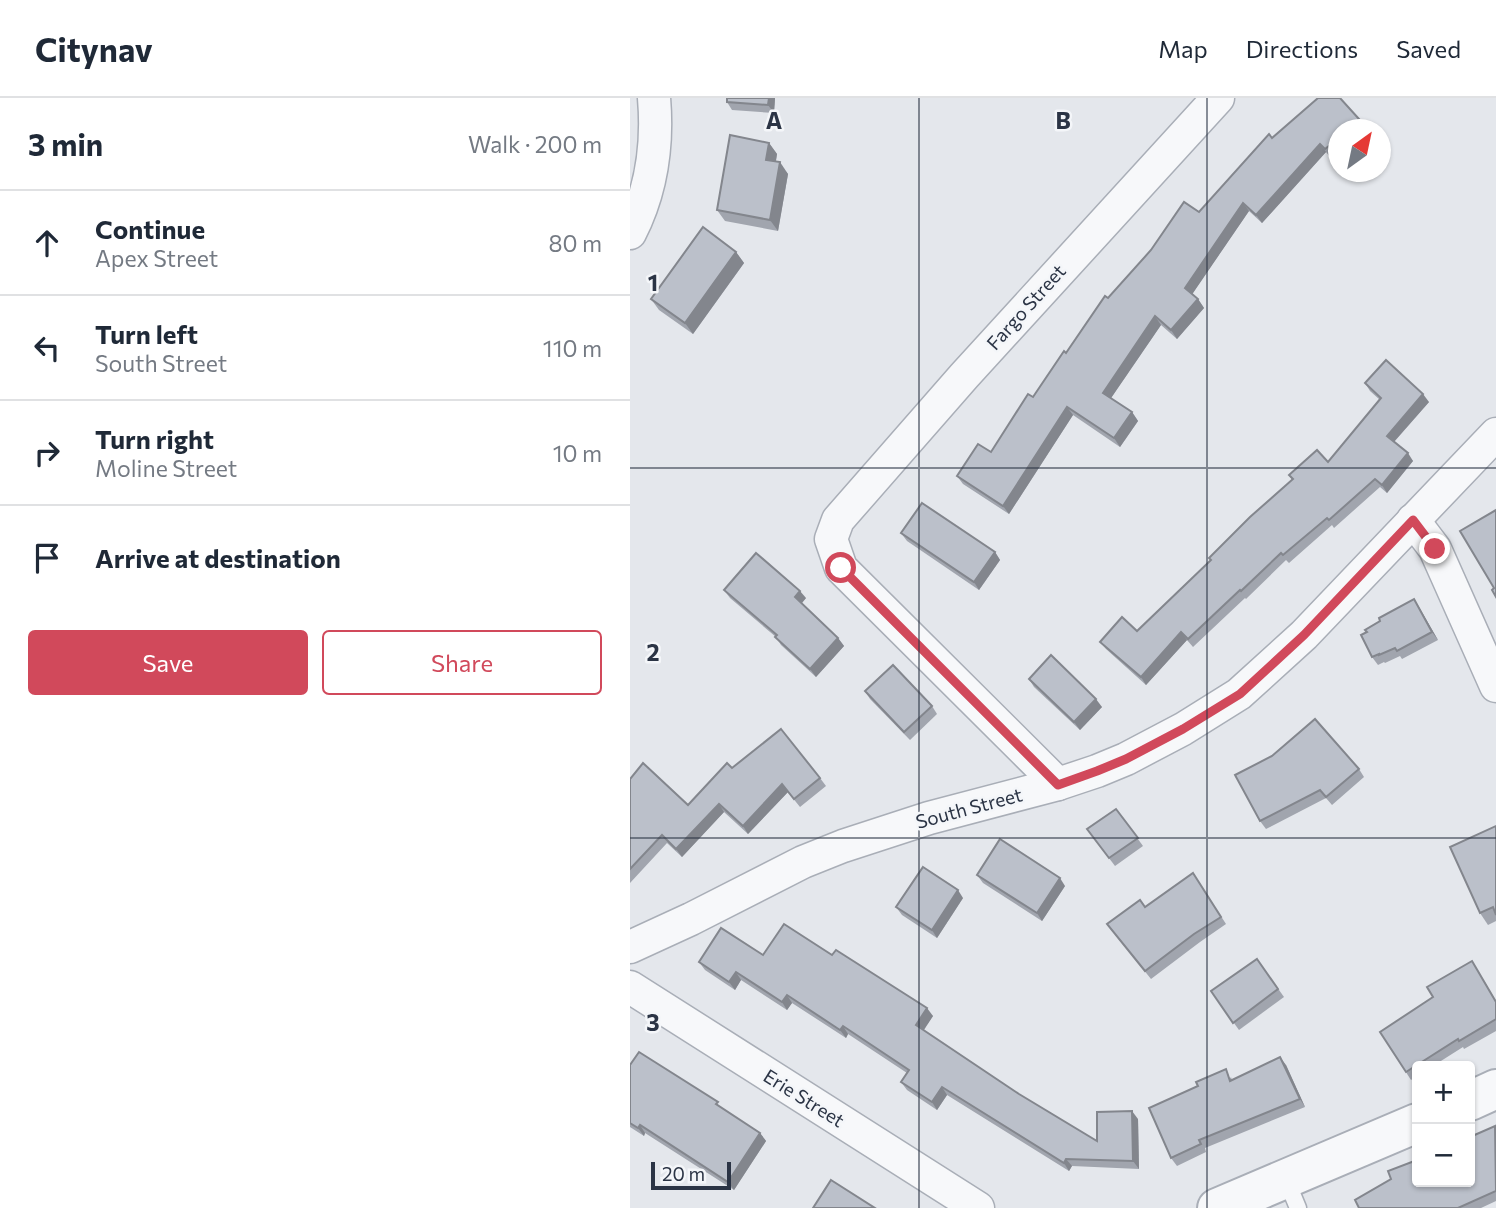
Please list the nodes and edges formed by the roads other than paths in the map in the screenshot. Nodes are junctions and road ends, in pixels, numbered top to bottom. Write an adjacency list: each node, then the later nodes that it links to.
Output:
1 (654, 98): 3 (street)
2 (1218, 98): 7 (street, Fargo Street)
3 (630, 233)
4 (1496, 434): 5 (street, South Street)
5 (1413, 520): 6 (street); 7 (street, South Street)
6 (1496, 686)
7 (1058, 785): 8 (street, South Street)
8 (630, 947)
9 (630, 987): 14 (street, Erie Street)
10 (1496, 1090): 11 (street)
11 (1475, 1099)
12 (1415, 1124): 13 (street)
13 (1273, 1197): 15 (street)
14 (978, 1208)
15 (1217, 1208)

